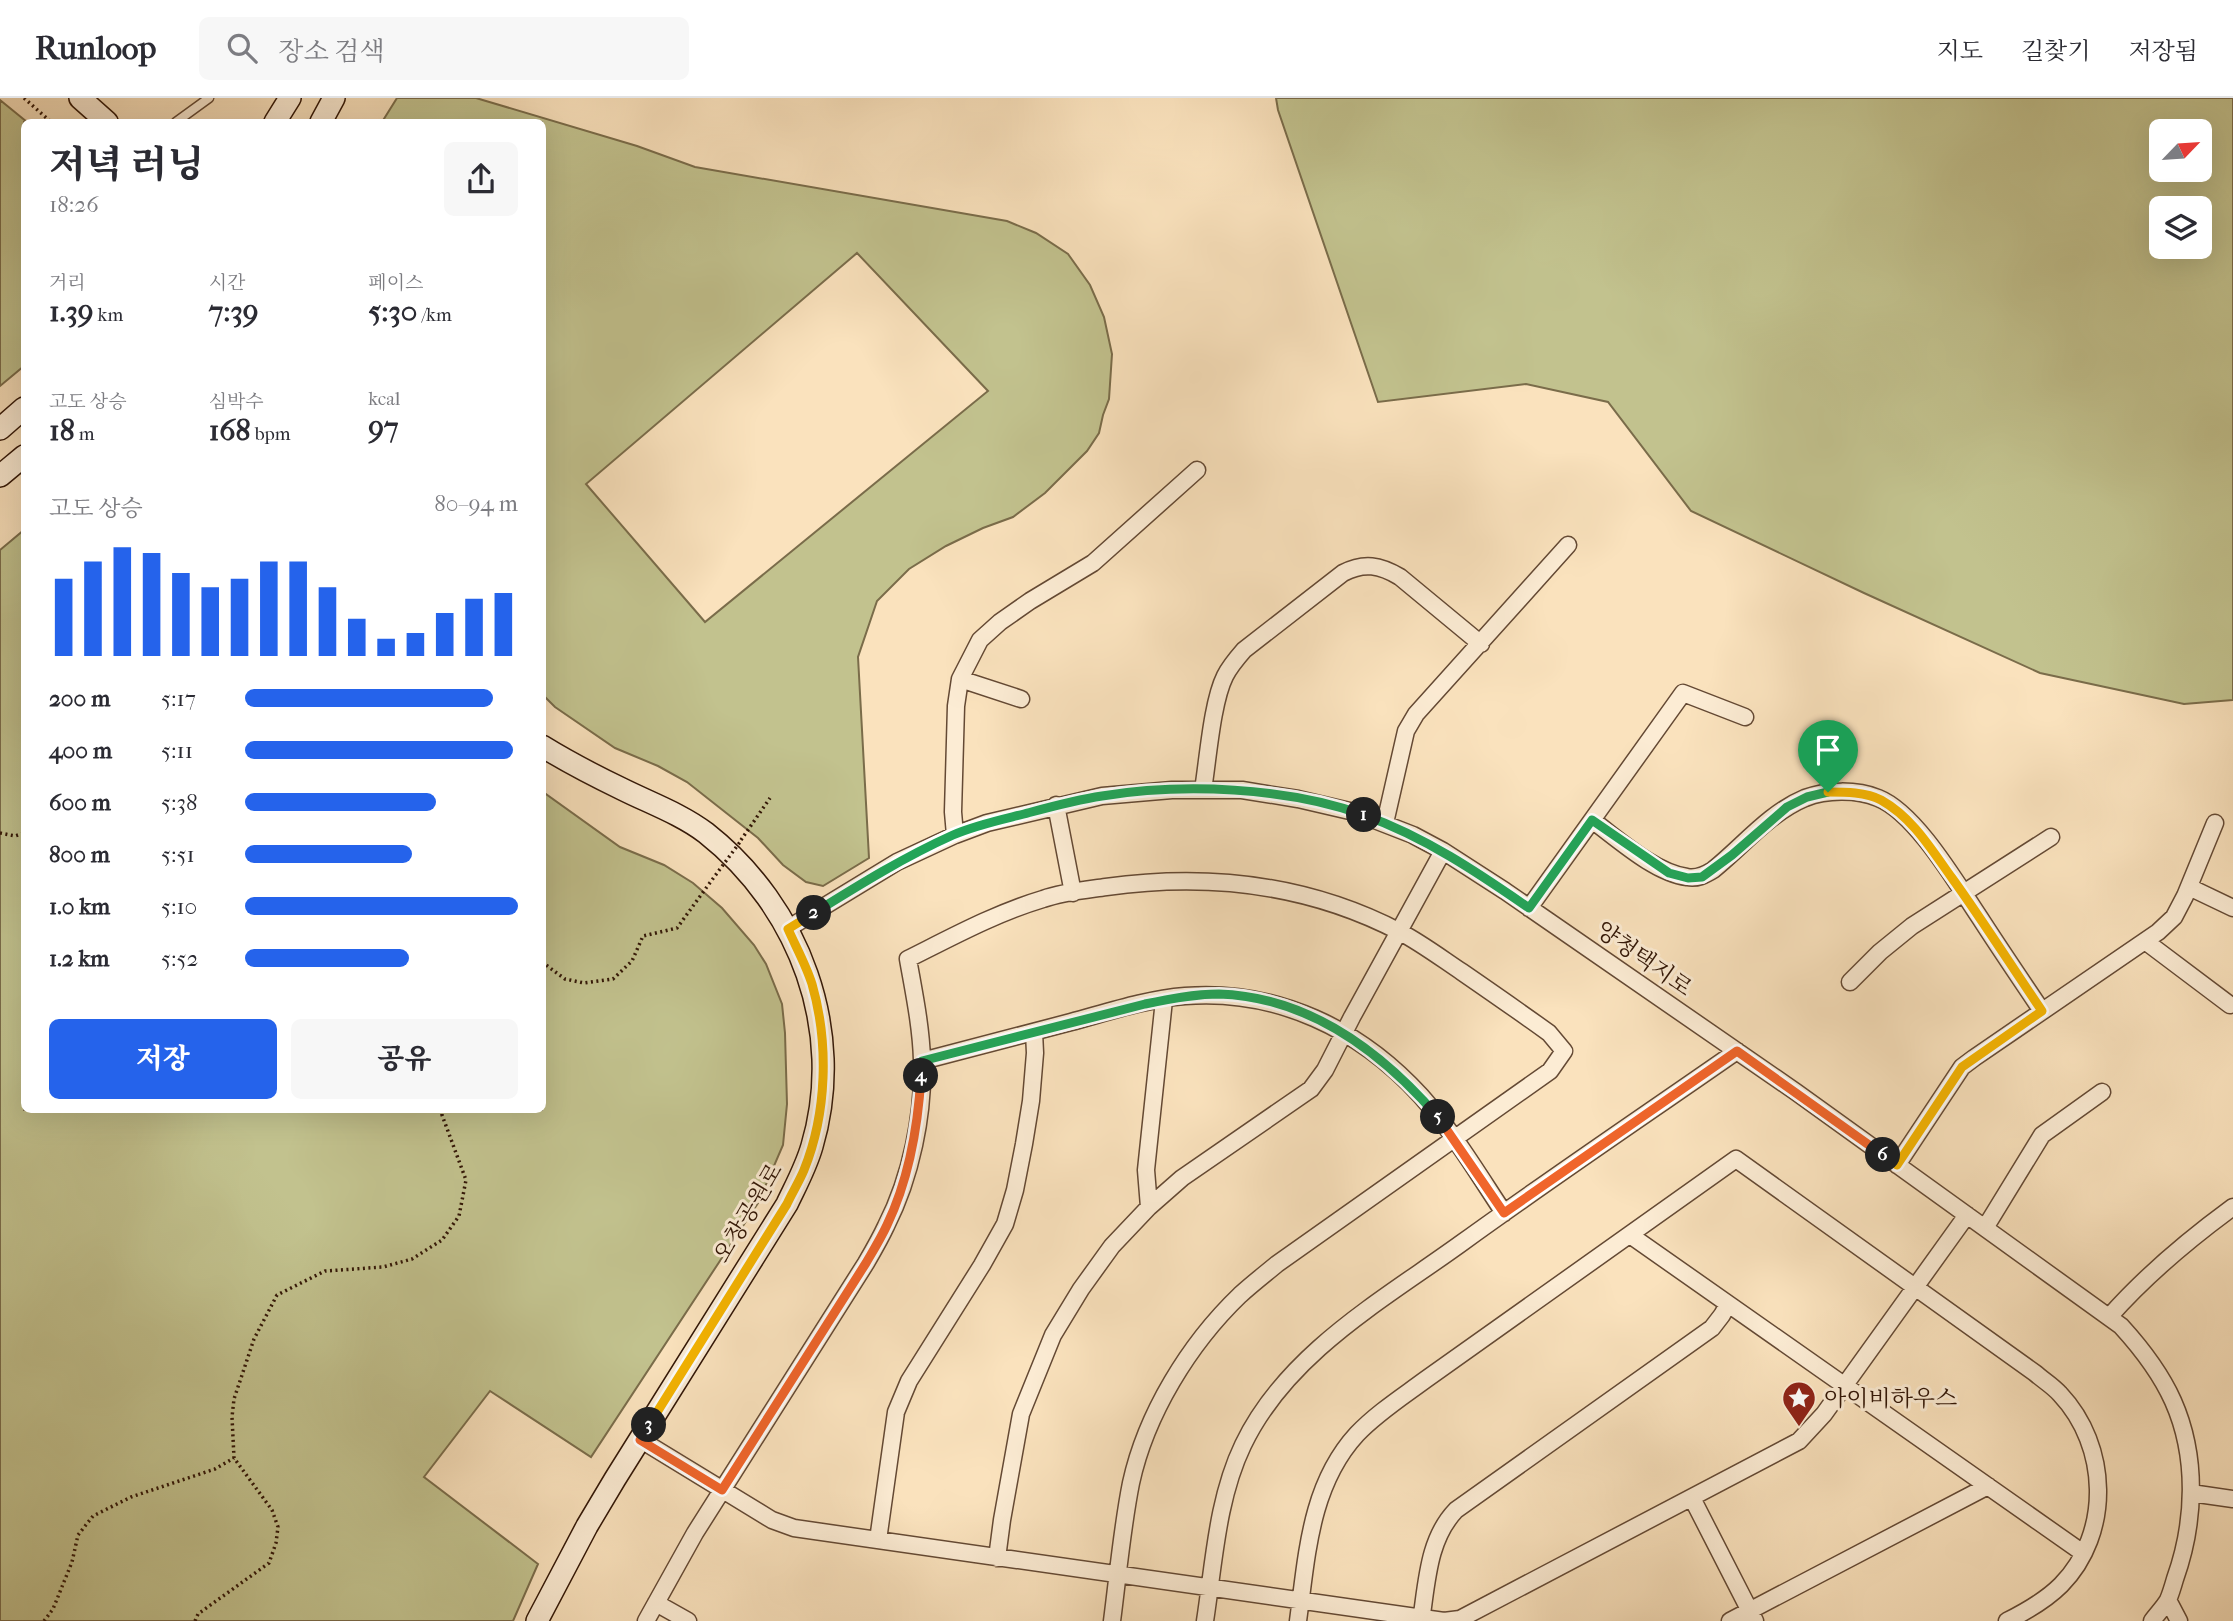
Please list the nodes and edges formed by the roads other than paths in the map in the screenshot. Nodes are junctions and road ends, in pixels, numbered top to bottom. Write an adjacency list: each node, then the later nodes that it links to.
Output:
1 (80, 98): 5 (street)
2 (209, 98): 6 (lane)
3 (290, 98): 7 (street)
4 (334, 98): 8 (street)
5 (104, 119)
6 (180, 119)
7 (277, 119)
8 (323, 119)
9 (21, 411): 10 (street)
10 (0, 429)
11 (21, 458): 13 (street)
12 (1197, 470): 16 (street)
13 (0, 476)
14 (1568, 545): 15 (street)
15 (1481, 644): 20 (street); 23 (street)
16 (960, 679): 17 (street); 25 (street)
17 (1021, 699)
18 (1745, 717): 22 (street)
19 (546, 748): 33 (street, 오창공원로)
20 (1203, 790): 21 (street, 양청택지로); 23 (street, 양청택지로)
21 (1056, 805): 25 (street, 양청택지로); 29 (street)
22 (1592, 820): 30 (street); 31 (street)
23 (1385, 823): 27 (street, 양청택지로)
24 (2215, 823): 28 (street)
25 (955, 835): 33 (street, 양청택지로)
26 (2051, 837): 30 (street)
27 (1443, 851): 31 (street, 양청택지로); 34 (street)
28 (2189, 887): 32 (street); 35 (street)
29 (1073, 892): 34 (street); 43 (street)
30 (1963, 893): 36 (street); 39 (street)
31 (1529, 908): 42 (street, 양청택지로)
32 (2233, 908)
33 (788, 929): 57 (street, 오창공원로)
34 (1399, 931): 41 (street); 45 (street)
35 (2145, 941): 38 (street); 39 (street)
36 (1850, 982)
37 (1164, 1000): 40 (street); 41 (street); 47 (street)
38 (2230, 1005)
39 (2042, 1011): 46 (street)
40 (1034, 1031): 43 (street); 63 (street)
41 (1343, 1033): 45 (street); 47 (street)
42 (1737, 1051): 46 (street, 양청택지로); 49 (street)
43 (922, 1061): 59 (street)
44 (2102, 1092): 51 (street)
45 (1453, 1138): 49 (street); 66 (street)
46 (1897, 1165): 50 (street, 양청택지로)
47 (1149, 1207): 65 (street)
48 (2233, 1207): 55 (street)
49 (1504, 1213): 67 (street)
50 (1967, 1215): 51 (street, 양청택지로); 53 (street)
51 (1985, 1228): 55 (street, 양청택지로)
52 (1630, 1235): 53 (street); 54 (street); 69 (street)
53 (1915, 1287): 56 (street); 64 (street)
54 (1728, 1304): 56 (street); 72 (street)
55 (2109, 1317): 60 (street, 양청택지로)
56 (1845, 1386): 58 (street); 61 (street)
57 (640, 1440): 59 (street); 73 (street, 오창공원로)
58 (1988, 1486): 64 (street); 71 (street)
59 (722, 1490): 63 (street); 70 (street)
60 (2190, 1493): 62 (street); 68 (street, 양청택지로)
61 (1692, 1498): 71 (street); 72 (street)
62 (2233, 1499)
63 (878, 1540): 65 (street)
64 (2083, 1553): 80 (street)
65 (997, 1558): 66 (street)
66 (1118, 1575): 67 (street); 76 (street)
67 (1210, 1589): 69 (street); 77 (street)
68 (2168, 1600): 81 (street, 양청택지로); 82 (street)
69 (1301, 1601): 72 (street); 78 (street)
70 (656, 1603): 74 (street); 75 (street)
71 (1753, 1616): 79 (street)
72 (1422, 1619)
73 (537, 1621)
74 (646, 1621)
75 (688, 1621)
76 (1112, 1621)
77 (1205, 1621)
78 (1298, 1621)
79 (1730, 1621)
80 (2007, 1621)
81 (2152, 1621)
82 (2179, 1621)

